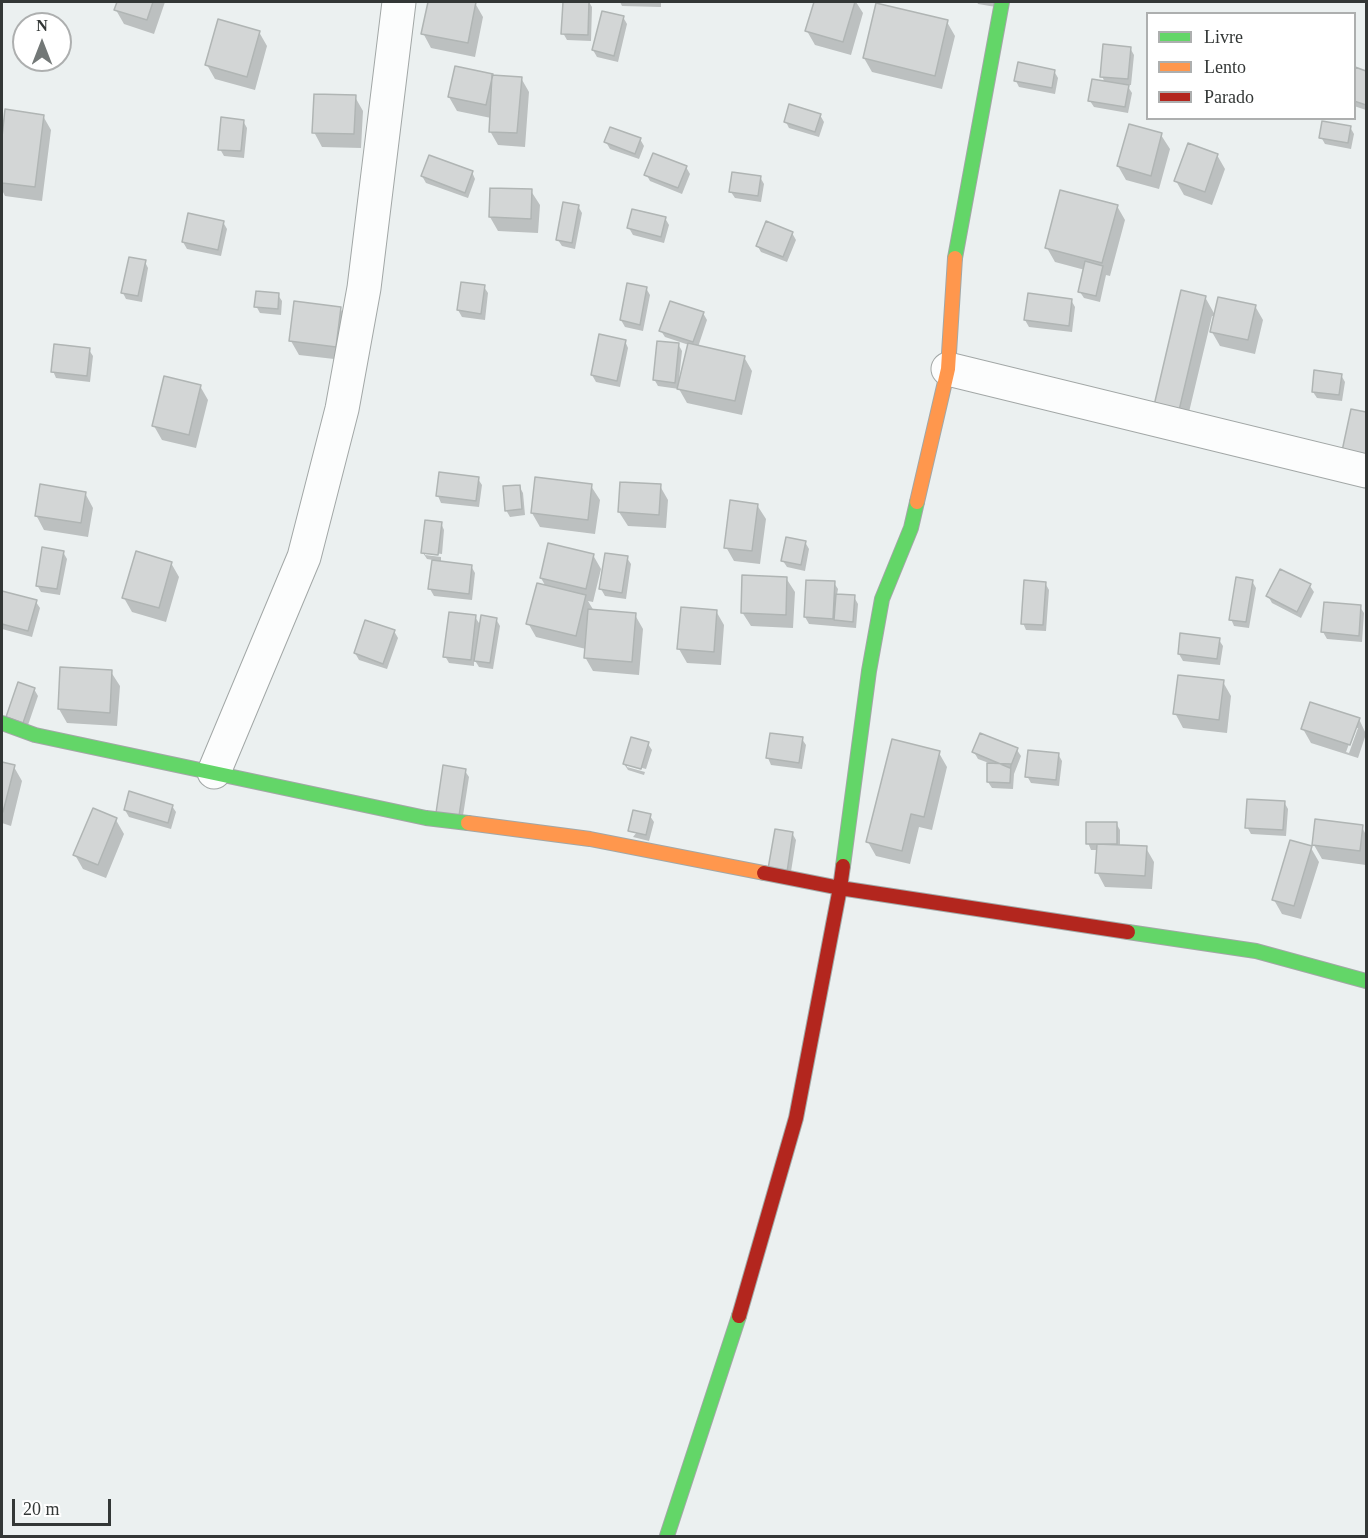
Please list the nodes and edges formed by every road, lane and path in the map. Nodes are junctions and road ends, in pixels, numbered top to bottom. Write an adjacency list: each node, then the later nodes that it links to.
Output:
1 (399, 2): 6 (street)
2 (996, 3): 3 (street)
3 (948, 369): 4 (street); 7 (street)
4 (1366, 471)
5 (2, 723): 6 (street)
6 (214, 772): 7 (street)
7 (840, 888): 8 (street); 9 (street)
8 (1366, 981)
9 (666, 1536)

